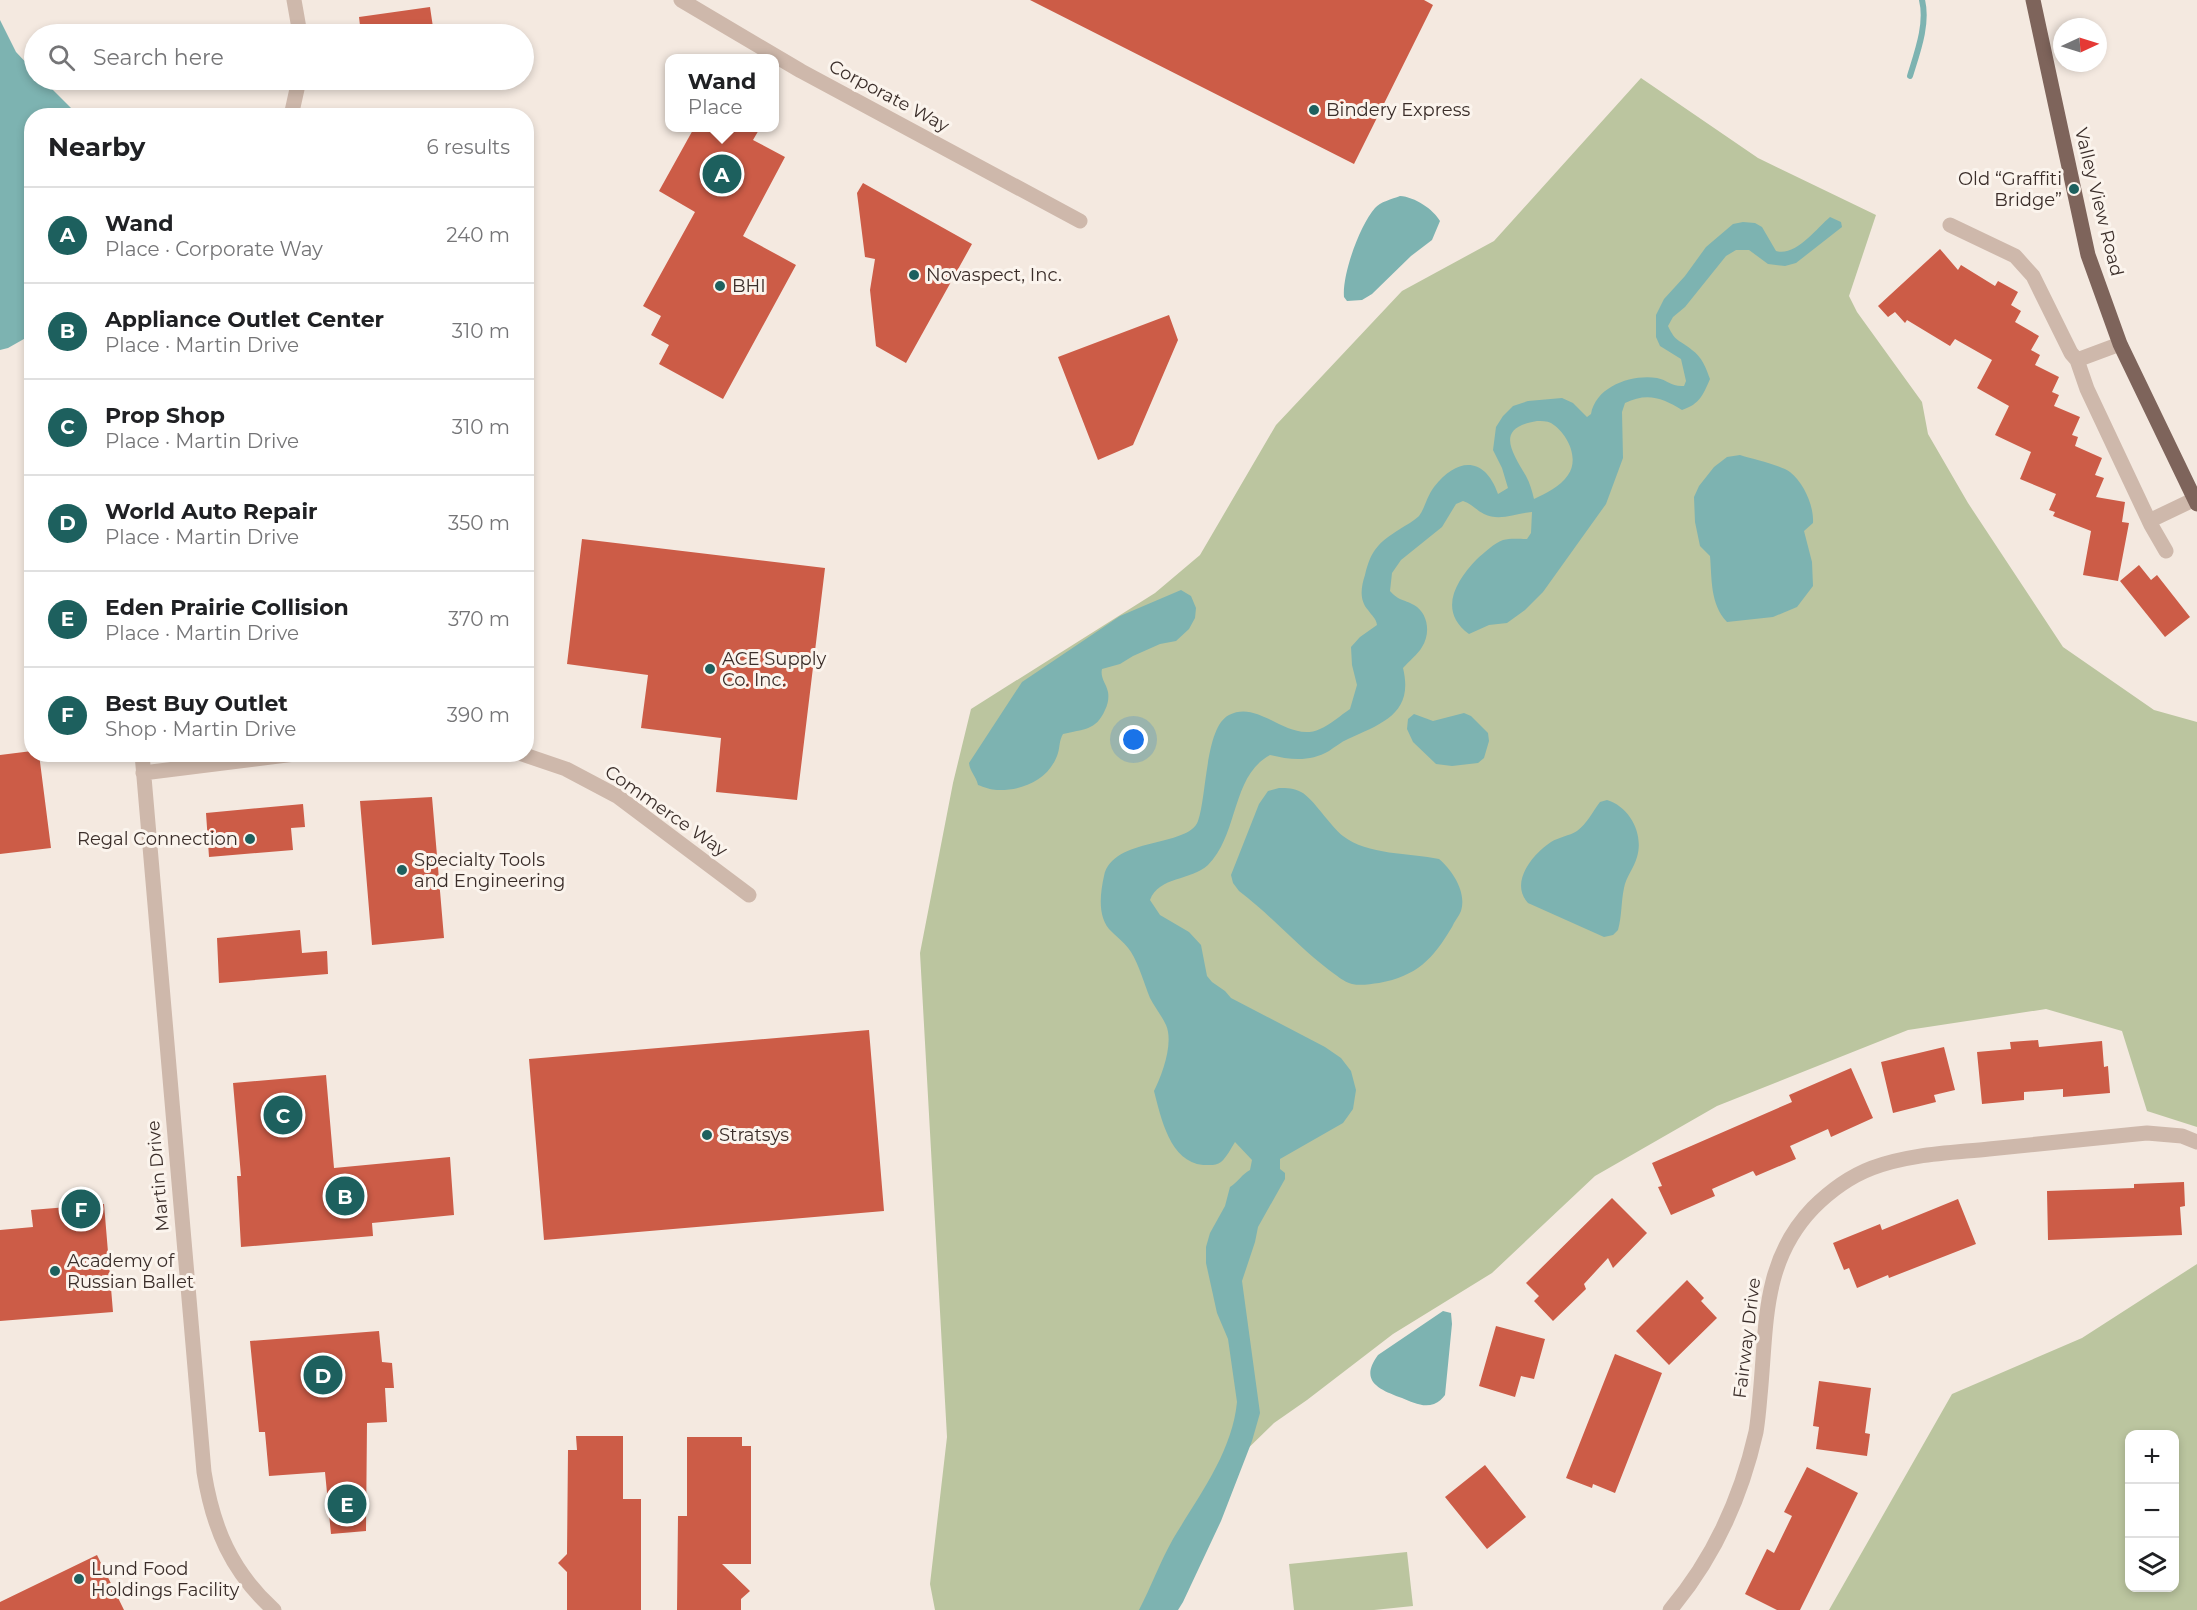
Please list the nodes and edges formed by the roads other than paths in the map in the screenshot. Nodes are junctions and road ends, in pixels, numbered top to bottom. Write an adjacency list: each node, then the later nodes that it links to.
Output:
1 (294, 0): 4 (street)
2 (681, 0): 5 (street, Corporate Way)
3 (2033, 0): 11 (main road, Valley View Road)
4 (298, 24)
5 (772, 54)
6 (779, 58): 9 (street, Corporate Way)
7 (297, 90): 8 (street)
8 (293, 108)
9 (1080, 221)
10 (1950, 225): 12 (street)
11 (2120, 344): 12 (street); 13 (main road, Valley View Road)
12 (2077, 360): 14 (street)
13 (2196, 501): 14 (street)
14 (2149, 520): 15 (street)
15 (2166, 550)
16 (534, 758): 20 (street, Commerce Way)
17 (142, 762): 19 (street, Martin Drive)
18 (231, 762): 19 (street)
19 (144, 773): 22 (street, Martin Drive)
20 (749, 895)
21 (2197, 1142): 23 (street, Fairway Drive)
22 (274, 1610)
23 (1670, 1610)

